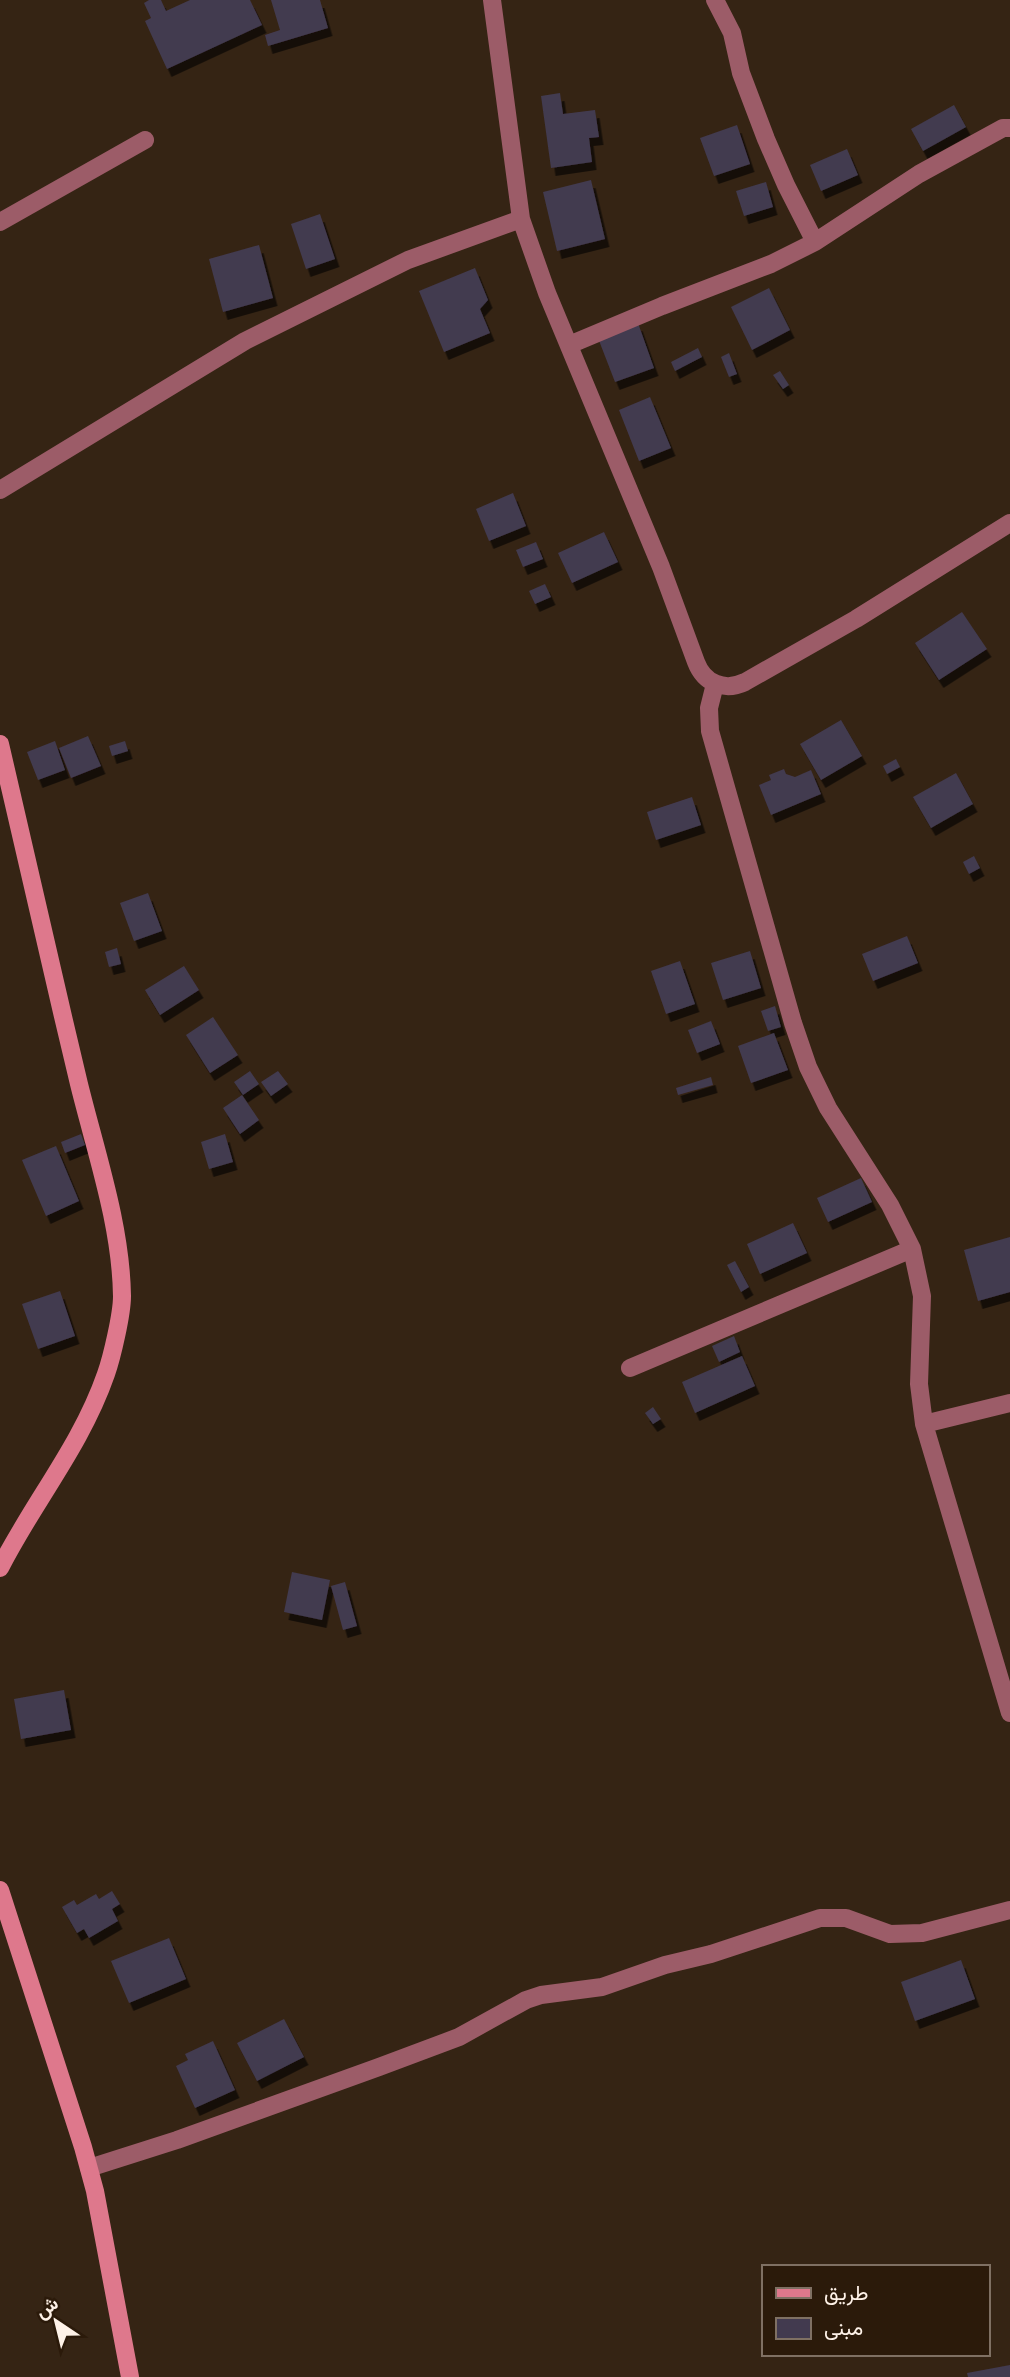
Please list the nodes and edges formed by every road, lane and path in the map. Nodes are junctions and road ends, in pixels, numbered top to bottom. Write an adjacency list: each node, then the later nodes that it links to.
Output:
1 (492, 0): 5 (street)
2 (715, 0): 7 (street)
3 (1010, 128): 7 (street)
4 (145, 140): 6 (street)
5 (521, 219): 8 (street); 9 (street)
6 (0, 222)
7 (815, 242): 8 (street)
8 (569, 345): 11 (street)
9 (0, 490)
10 (1010, 523): 11 (street)
11 (715, 684): 13 (street)
12 (0, 744): 17 (street)
13 (912, 1249): 14 (street); 16 (street)
14 (630, 1368)
15 (1010, 1403): 16 (street)
16 (924, 1424): 18 (street)
17 (0, 1568)
18 (1010, 1713)
19 (0, 1890): 21 (street)
20 (1010, 1910): 21 (street)
21 (89, 2168): 22 (street)
22 (130, 2377)

